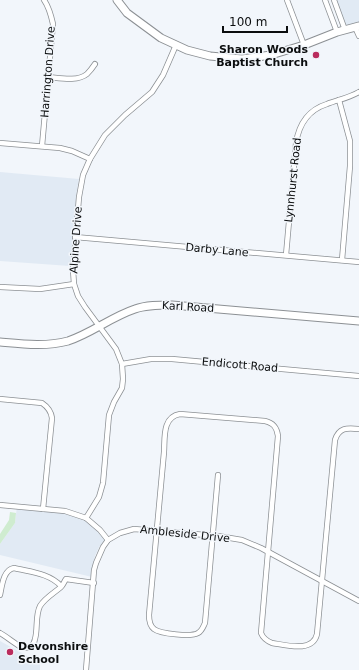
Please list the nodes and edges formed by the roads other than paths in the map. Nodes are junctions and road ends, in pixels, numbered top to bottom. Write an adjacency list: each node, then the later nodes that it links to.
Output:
1 (44, 0): 13 (street, Harrington Drive)
2 (117, 0): 10 (street)
3 (287, 0): 11 (street)
4 (325, 0): 8 (street)
5 (334, 0): 7 (street)
6 (357, 26): 7 (street); 9 (street)
7 (345, 30): 8 (street)
8 (337, 32): 11 (street)
9 (359, 36)
10 (176, 45): 11 (street); 18 (street, Alpine Drive)
11 (304, 45)
12 (95, 64): 13 (street)
13 (48, 77): 17 (street, Harrington Drive)
14 (359, 92): 15 (street, Lynnhurst Road)
15 (339, 100): 20 (street, Lynnhurst Road); 21 (street)
16 (0, 143): 17 (street)
17 (42, 146): 18 (street)
18 (90, 159): 19 (street, Alpine Drive)
19 (75, 237): 20 (street, Darby Lane); 23 (street, Alpine Drive)
20 (286, 256): 21 (street, Darby Lane)
21 (342, 260): 22 (street, Darby Lane)
22 (359, 262)
23 (74, 284): 24 (street); 26 (street, Alpine Drive)
24 (0, 287)
25 (359, 321): 26 (street, Karl Road)
26 (100, 327): 27 (street, Karl Road); 28 (street, Alpine Drive)
27 (0, 342)
28 (122, 364): 29 (street, Endicott Road); 35 (street, Alpine Drive)
29 (359, 376)
30 (0, 399): 34 (street)
31 (359, 429): 40 (street)
32 (218, 475): 37 (street)
33 (0, 505): 34 (street)
34 (43, 508): 35 (street)
35 (86, 518): 38 (street)
36 (157, 530): 37 (street, Ambleside Drive); 37 (street); 38 (street, Ambleside Drive); 39 (street)
37 (213, 536): 39 (street, Ambleside Drive)
38 (108, 540): 41 (street)
39 (268, 552): 40 (street, Ambleside Drive); 40 (street)
40 (322, 581): 44 (street, Ambleside Drive)
41 (94, 583): 42 (street); 46 (street)
42 (61, 586): 43 (street); 45 (street)
43 (0, 595)
44 (359, 601)
45 (0, 633)
46 (86, 670)

